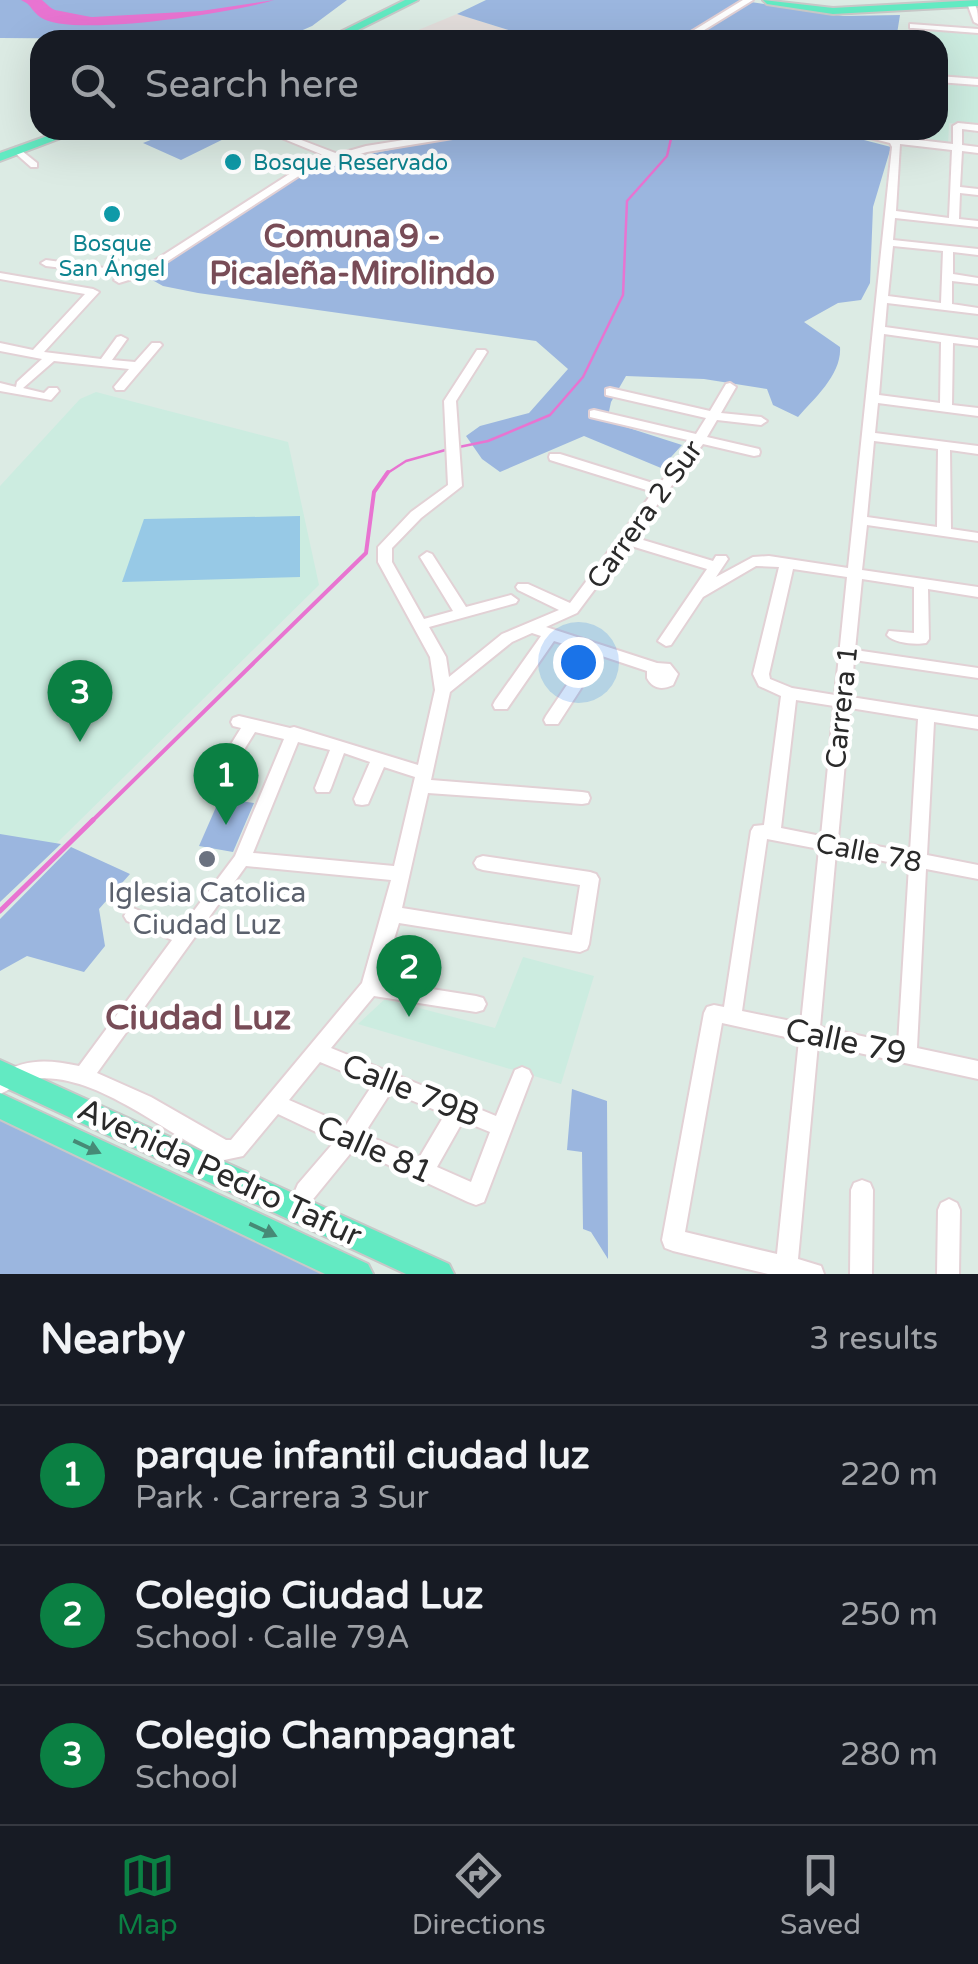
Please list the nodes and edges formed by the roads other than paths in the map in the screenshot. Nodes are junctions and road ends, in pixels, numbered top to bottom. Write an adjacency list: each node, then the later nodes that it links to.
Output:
1 (413, 0): 11 (main road)
2 (424, 0): 12 (main road)
3 (749, 0): 4 (main road); 13 (street)
4 (769, 0): 6 (main road)
5 (788, 0): 6 (main road)
6 (975, 6): 8 (street)
7 (931, 15): 10 (street)
8 (978, 22)
9 (913, 26): 10 (street)
10 (932, 28): 14 (street); 15 (street)
11 (351, 30)
12 (362, 30)
13 (699, 30)
14 (928, 30)
15 (978, 32)
16 (948, 80): 17 (street)
17 (978, 82)
18 (978, 128): 24 (street)
19 (36, 140): 27 (main road)
20 (46, 140): 25 (main road)
21 (292, 140): 28 (street)
22 (426, 140): 28 (street)
23 (894, 140): 24 (street); 32 (street, Carrera 1)
24 (958, 148): 26 (street); 30 (street)
25 (17, 150): 27 (main road); 29 (street)
26 (978, 150)
27 (0, 155)
28 (334, 156): 39 (street)
29 (34, 165)
30 (955, 190): 31 (street); 33 (street)
31 (978, 192)
32 (891, 214): 33 (street); 35 (street, Carrera 1)
33 (954, 221): 34 (street)
34 (978, 224)
35 (888, 242): 36 (street); 45 (street, Carrera 1)
36 (948, 249): 37 (street); 41 (street)
37 (978, 252)
38 (46, 264): 39 (street)
39 (144, 272): 42 (street)
40 (6, 277): 44 (street); 55 (street)
41 (947, 277): 43 (street); 46 (street)
42 (120, 280)
43 (978, 281)
44 (0, 290)
45 (882, 299): 46 (street); 48 (street, Carrera 1)
46 (946, 307): 47 (street)
47 (978, 311)
48 (878, 330): 50 (street); 63 (street, Carrera 1)
49 (122, 339): 56 (street)
50 (947, 339): 51 (street); 64 (street)
51 (978, 343)
52 (156, 345): 57 (street)
53 (0, 347): 55 (street)
54 (481, 352): 90 (street)
55 (44, 355): 56 (street); 59 (street)
56 (104, 362): 57 (street)
57 (140, 366): 61 (street)
58 (1, 384): 59 (street); 59 (street)
59 (20, 385)
60 (730, 387): 67 (street, Carrera 2 Sur)
61 (120, 388)
62 (610, 392): 67 (street)
63 (871, 398): 64 (street); 69 (street, Carrera 1)
64 (946, 408): 65 (street)
65 (978, 412)
66 (594, 414): 70 (street)
67 (715, 416): 68 (street); 70 (street, Carrera 2 Sur)
68 (761, 421)
69 (868, 436): 71 (street); 76 (street, Carrera 1)
70 (699, 440): 73 (street); 75 (street, Carrera 2 Sur)
71 (944, 445): 72 (street); 77 (street)
72 (978, 450)
73 (754, 452)
74 (555, 456): 75 (street)
75 (661, 490): 79 (street, Carrera 2 Sur)
76 (860, 520): 77 (street); 82 (street, Carrera 1)
77 (944, 532): 78 (street)
78 (978, 537)
79 (627, 540): 86 (street); 88 (street, Carrera 2 Sur)
80 (427, 557): 89 (street)
81 (787, 564): 82 (street); 86 (street); 100 (street)
82 (856, 574): 83 (street); 96 (street, Carrera 1)
83 (921, 584): 85 (street); 93 (street)
84 (523, 588): 88 (street)
85 (978, 592)
86 (699, 593): 94 (street)
87 (510, 600): 89 (street)
88 (572, 610): 91 (street, Carrera 2 Sur)
89 (462, 613): 90 (street)
90 (419, 625): 99 (street)
91 (532, 628): 92 (street); 99 (street, Carrera 2 Sur)
92 (551, 634): 95 (street); 102 (street)
93 (894, 635)
94 (666, 641)
95 (598, 650): 98 (street); 104 (street)
96 (846, 654): 97 (street); 101 (street, Carrera 1)
97 (978, 673)
98 (669, 678)
99 (443, 690): 110 (street)
100 (789, 693): 101 (street); 114 (street)
101 (842, 701): 103 (street); 115 (street, Carrera 1)
102 (501, 704)
103 (926, 714): 105 (street); 117 (street)
104 (552, 720)
105 (978, 723)
106 (294, 733): 107 (street); 108 (street); 116 (street)
107 (340, 746): 109 (street); 111 (street)
108 (236, 750)
109 (380, 760): 110 (street); 113 (street)
110 (422, 780): 112 (street); 120 (street)
111 (324, 788)
112 (582, 798)
113 (362, 799)
114 (766, 832): 115 (street, Calle 78); 126 (street)
115 (828, 844): 117 (street, Calle 78); 127 (street, Carrera 1)
116 (242, 859): 120 (street); 123 (street)
117 (915, 862): 119 (street, Calle 78); 129 (street)
118 (483, 863): 121 (street)
119 (978, 872)
120 (402, 874): 121 (street)
121 (392, 914): 124 (street)
122 (133, 916): 123 (street)
123 (184, 937): 131 (street)
124 (370, 988): 125 (street); 128 (street)
125 (476, 1004)
126 (723, 1014): 127 (street, Calle 79); 144 (street)
127 (812, 1034): 129 (street, Calle 79); 144 (street, Carrera 1)
128 (320, 1053): 134 (street, Calle 79B); 135 (street)
129 (906, 1055): 130 (street, Calle 79)
130 (978, 1070)
131 (84, 1075): 133 (street); 135 (street)
132 (522, 1076): 138 (street)
133 (3, 1078): 146 (main road, Avenida Pedro Tafur)
134 (388, 1080): 137 (street, Calle 79B); 139 (street)
135 (275, 1103): 139 (street, Calle 81)
136 (0, 1106): 145 (main road, Avenida Pedro Tafur, one-way to 145)
137 (459, 1108): 138 (street, Calle 79B); 140 (street)
138 (503, 1128): 140 (street, Calle 81)
139 (350, 1138): 140 (street, Calle 81); 142 (street)
140 (424, 1171)
141 (862, 1190): 148 (street)
142 (306, 1192)
143 (949, 1210): 149 (street)
144 (786, 1271): 147 (street)
145 (358, 1274)
146 (439, 1274)
147 (813, 1274)
148 (860, 1274)
149 (948, 1274)

